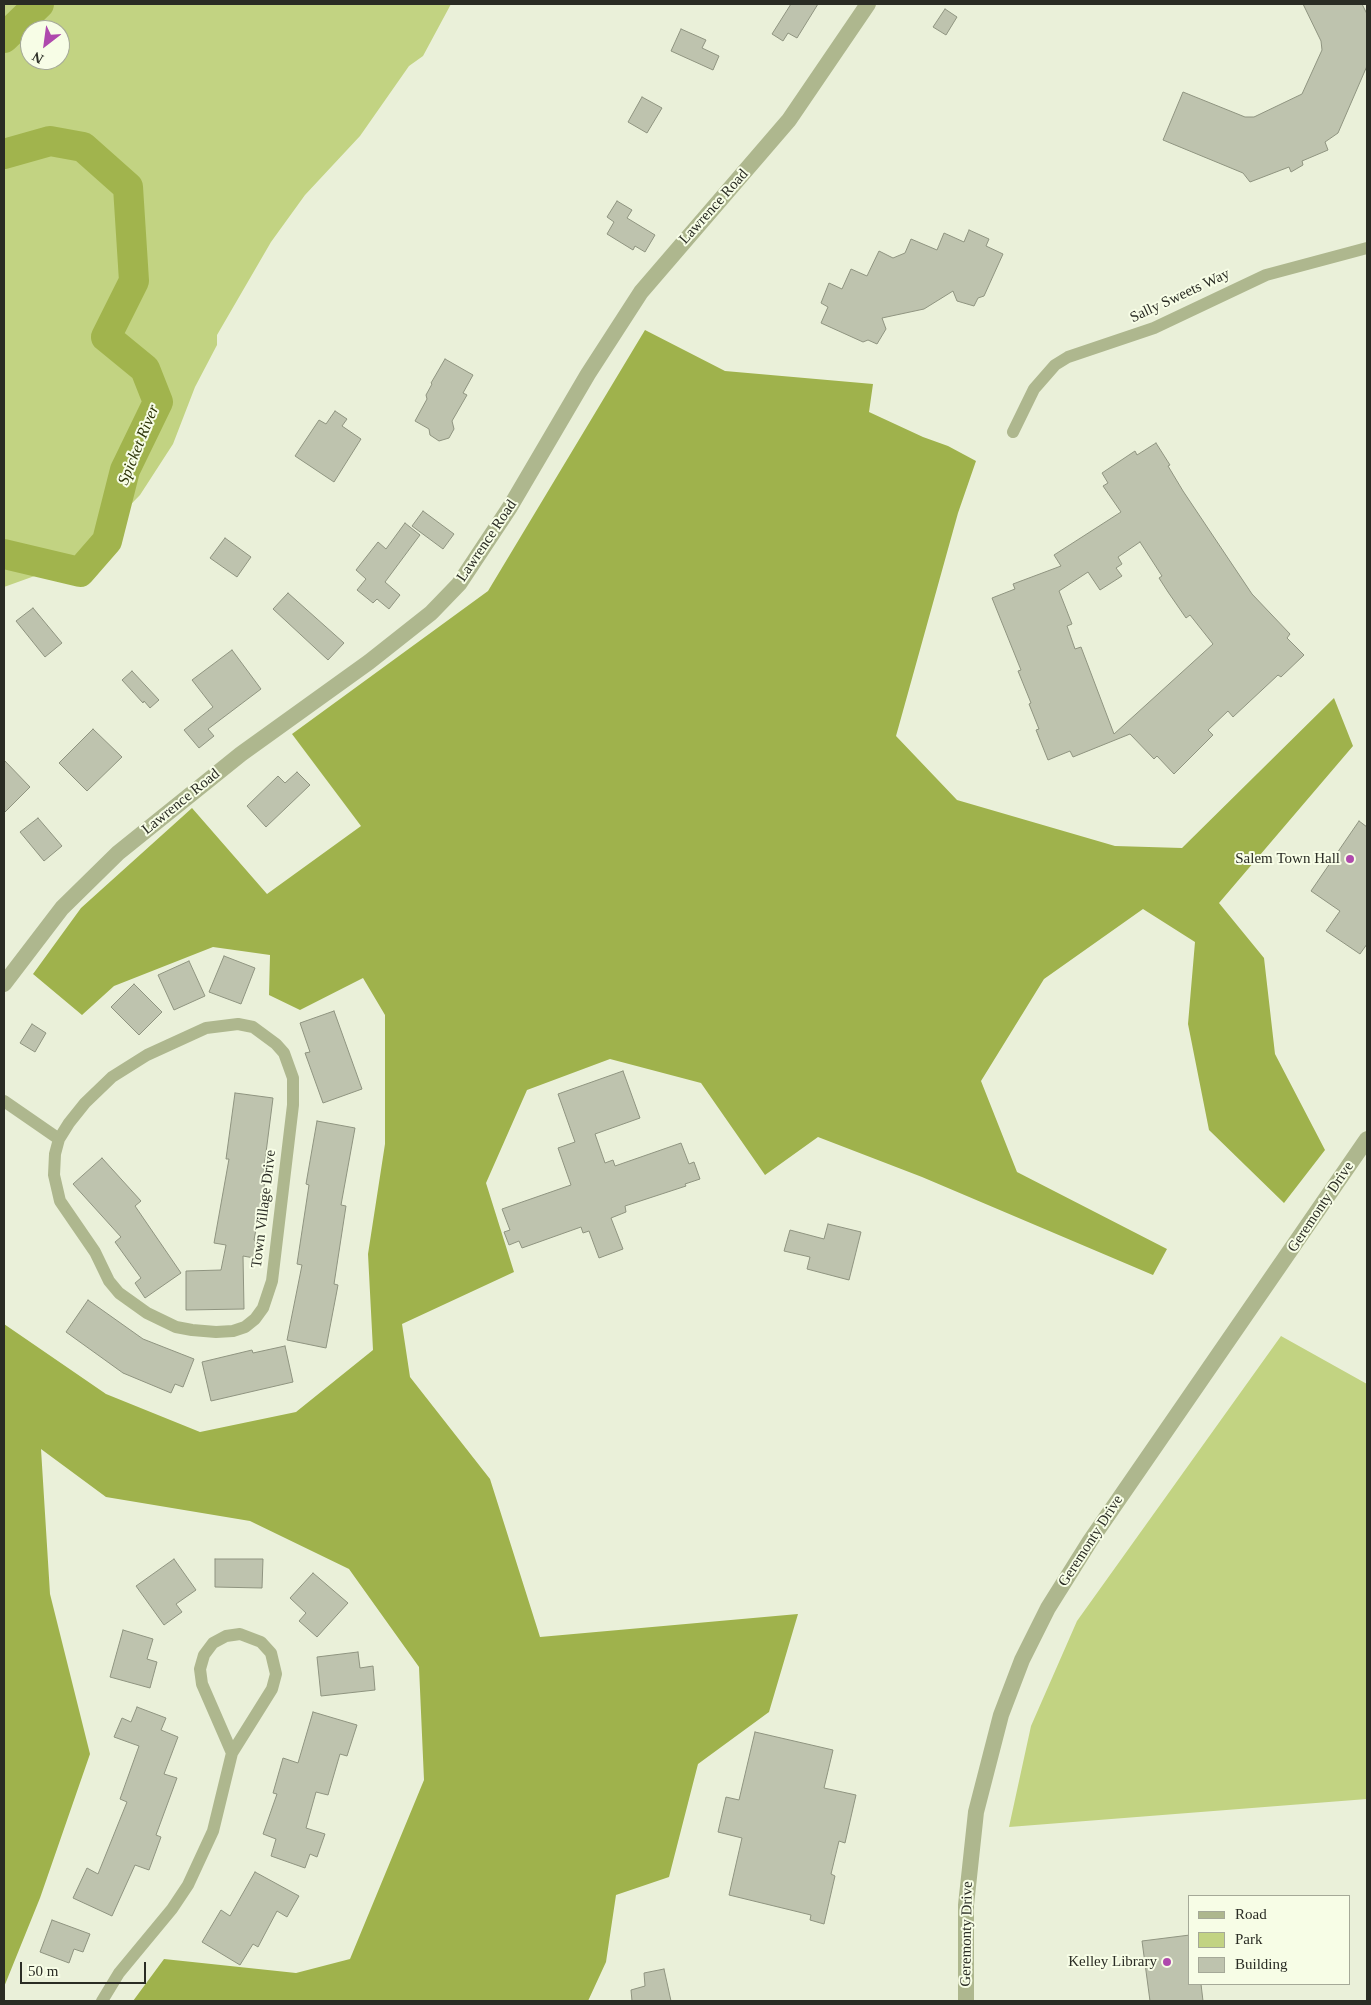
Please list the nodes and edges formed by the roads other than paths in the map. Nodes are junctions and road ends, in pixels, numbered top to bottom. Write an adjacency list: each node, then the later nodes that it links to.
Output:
1 (868, 4): 4 (street, Lawrence Road)
2 (1367, 248): 3 (street, Sally Sweets Way)
3 (1013, 432)
4 (4, 984)
5 (4, 1100): 6 (street)
6 (59, 1139): 6 (street, Town Village Drive)
7 (1367, 1139): 10 (street, Geremonty Drive)
8 (232, 1753): 8 (street); 9 (street)
9 (102, 2001)
10 (966, 2001)

